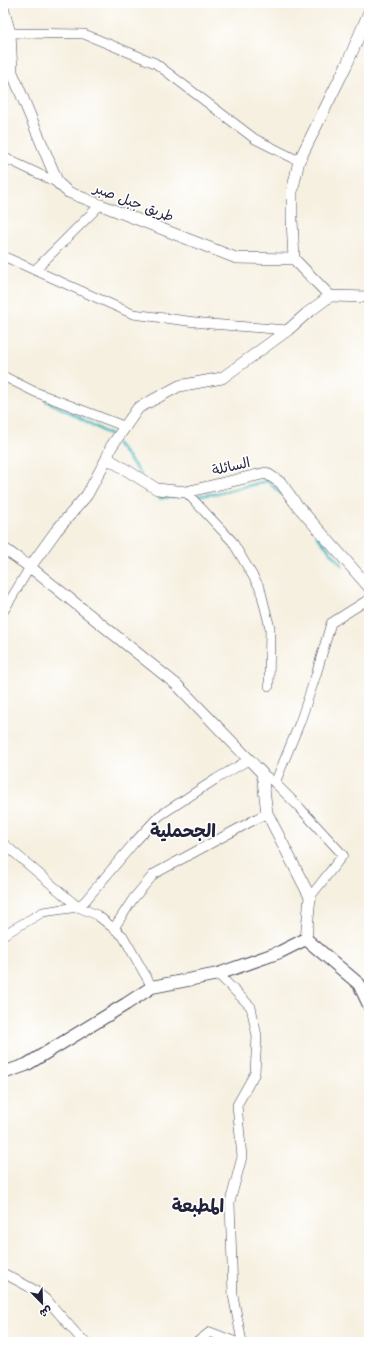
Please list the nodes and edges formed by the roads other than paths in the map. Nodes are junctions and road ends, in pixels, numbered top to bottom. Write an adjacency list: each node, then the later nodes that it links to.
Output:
1 (3, 8): 3 (street)
2 (369, 12): 5 (street)
3 (10, 33): 5 (street); 6 (street)
4 (3, 157): 6 (street)
5 (299, 161): 9 (street)
6 (58, 183): 7 (street, طريق جبل صبر)
7 (100, 205): 9 (street, طريق جبل صبر); 10 (street)
8 (3, 256): 10 (street)
9 (294, 259): 11 (street)
10 (35, 270): 13 (street)
11 (330, 296): 12 (street); 13 (street)
12 (369, 297)
13 (288, 330): 15 (street)
14 (3, 376): 15 (street)
15 (126, 427): 16 (street)
16 (107, 458): 17 (street, السائلة); 19 (street)
17 (186, 492): 20 (street, السائلة); 23 (street)
18 (3, 548): 19 (street)
19 (30, 567): 22 (street); 24 (street)
20 (369, 587)
21 (369, 599): 26 (street)
22 (3, 612)
23 (269, 686)
24 (250, 759): 25 (street); 30 (street)
25 (262, 773): 26 (street); 27 (street)
26 (275, 783): 29 (street)
27 (267, 813): 29 (street); 31 (street)
28 (3, 843): 30 (street)
29 (310, 897): 33 (street)
30 (78, 907): 31 (street); 32 (street)
31 (114, 928): 35 (street)
32 (3, 935)
33 (306, 939): 34 (main road); 36 (main road)
34 (218, 974): 35 (main road); 42 (street)
35 (152, 987): 37 (main road)
36 (369, 1005)
37 (3, 1074)
38 (3, 1274): 39 (street)
39 (86, 1342)
40 (197, 1342): 41 (street)
41 (236, 1342)
42 (242, 1342)

